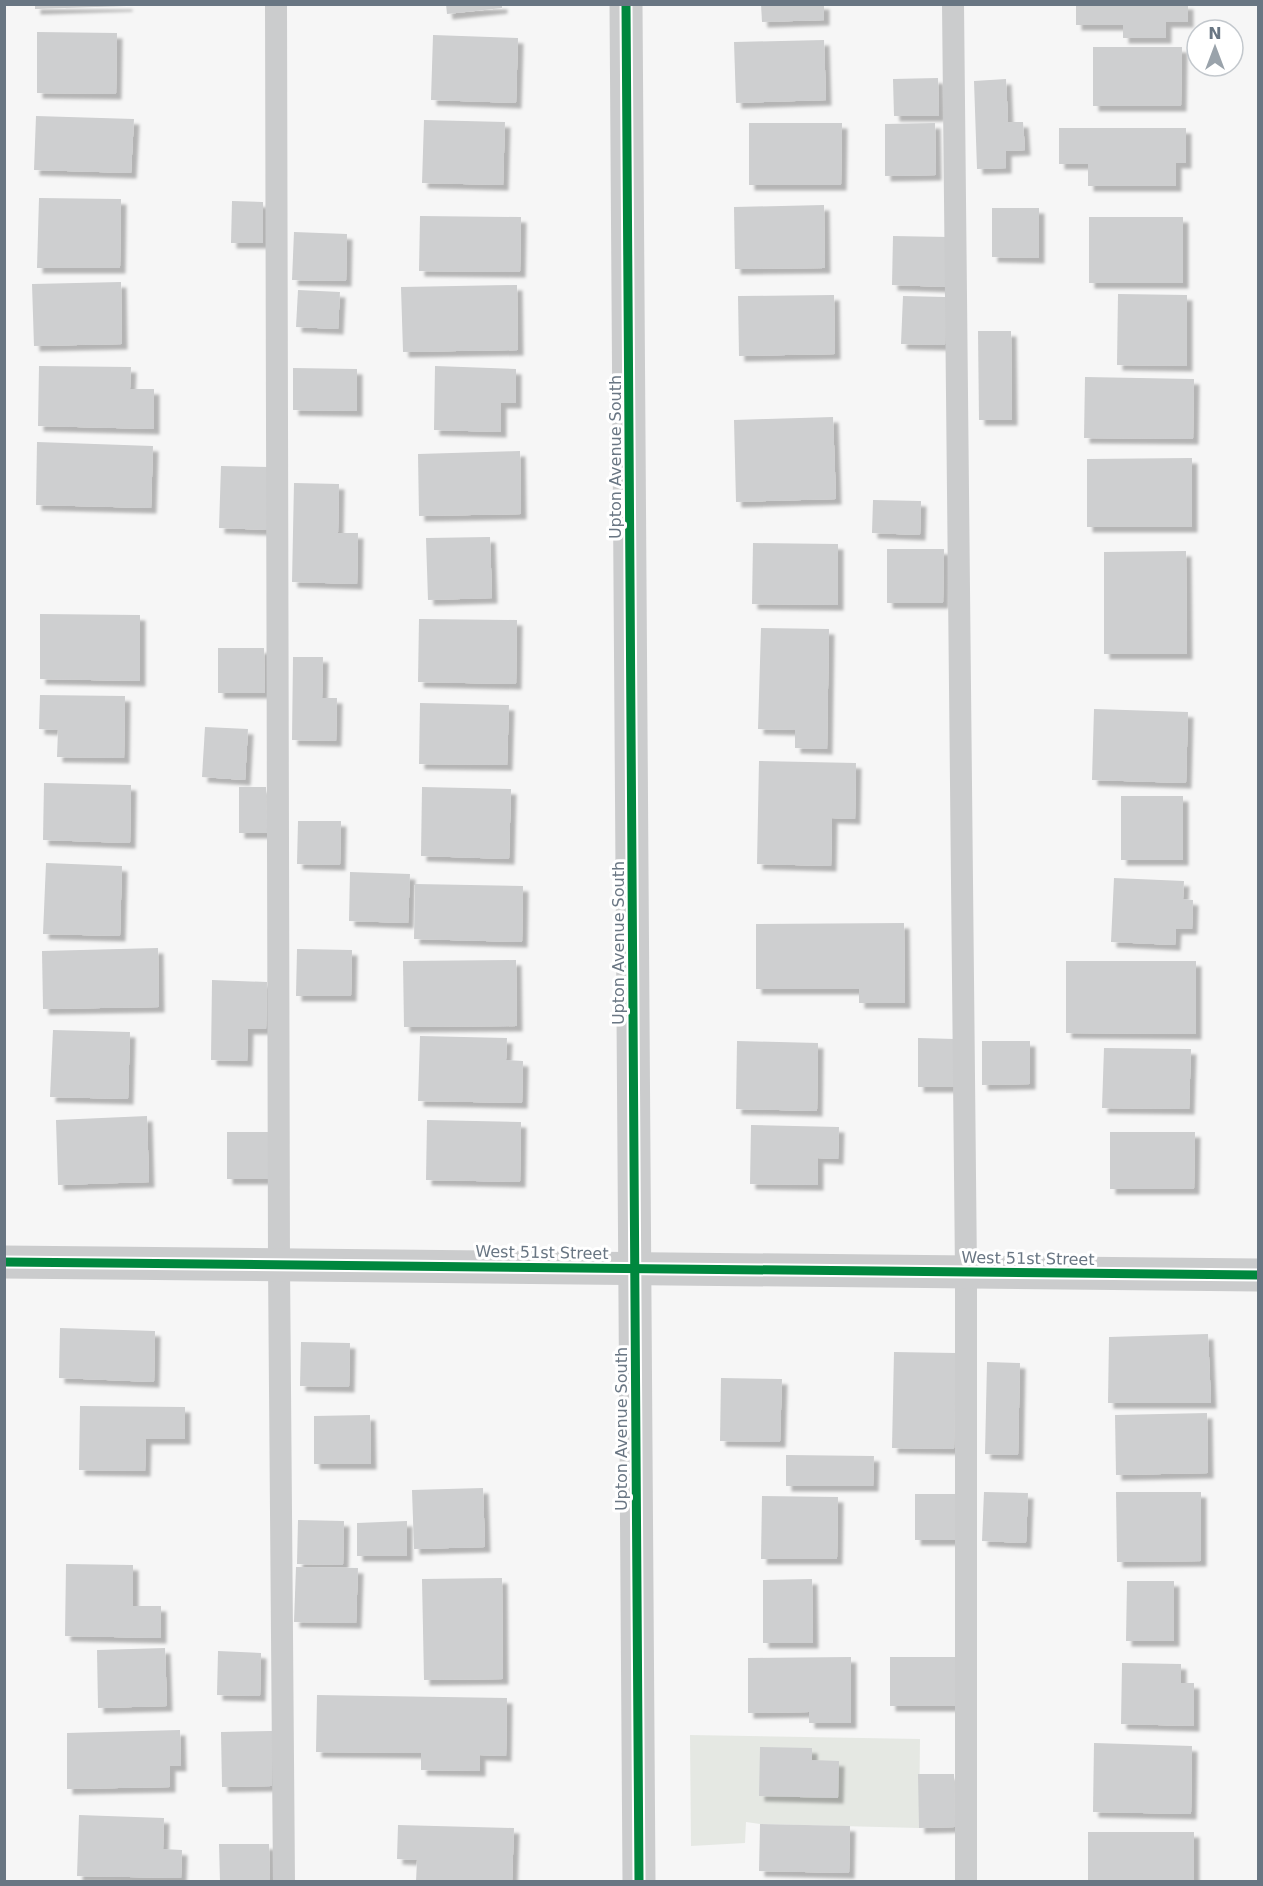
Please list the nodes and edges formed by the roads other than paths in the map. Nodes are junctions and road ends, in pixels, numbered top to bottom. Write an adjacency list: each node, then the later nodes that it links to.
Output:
1 (276, 4): 5 (lane)
2 (626, 4): 6 (street, Upton Avenue South)
3 (953, 4): 7 (lane)
4 (4, 1262): 5 (street, West 51st Street)
5 (279, 1264): 6 (street, West 51st Street); 9 (lane)
6 (636, 1268): 7 (street, West 51st Street); 10 (street, Upton Avenue South)
7 (966, 1272): 8 (street, West 51st Street); 11 (lane)
8 (1258, 1275)
9 (284, 1881)
10 (639, 1881)
11 (966, 1881)

